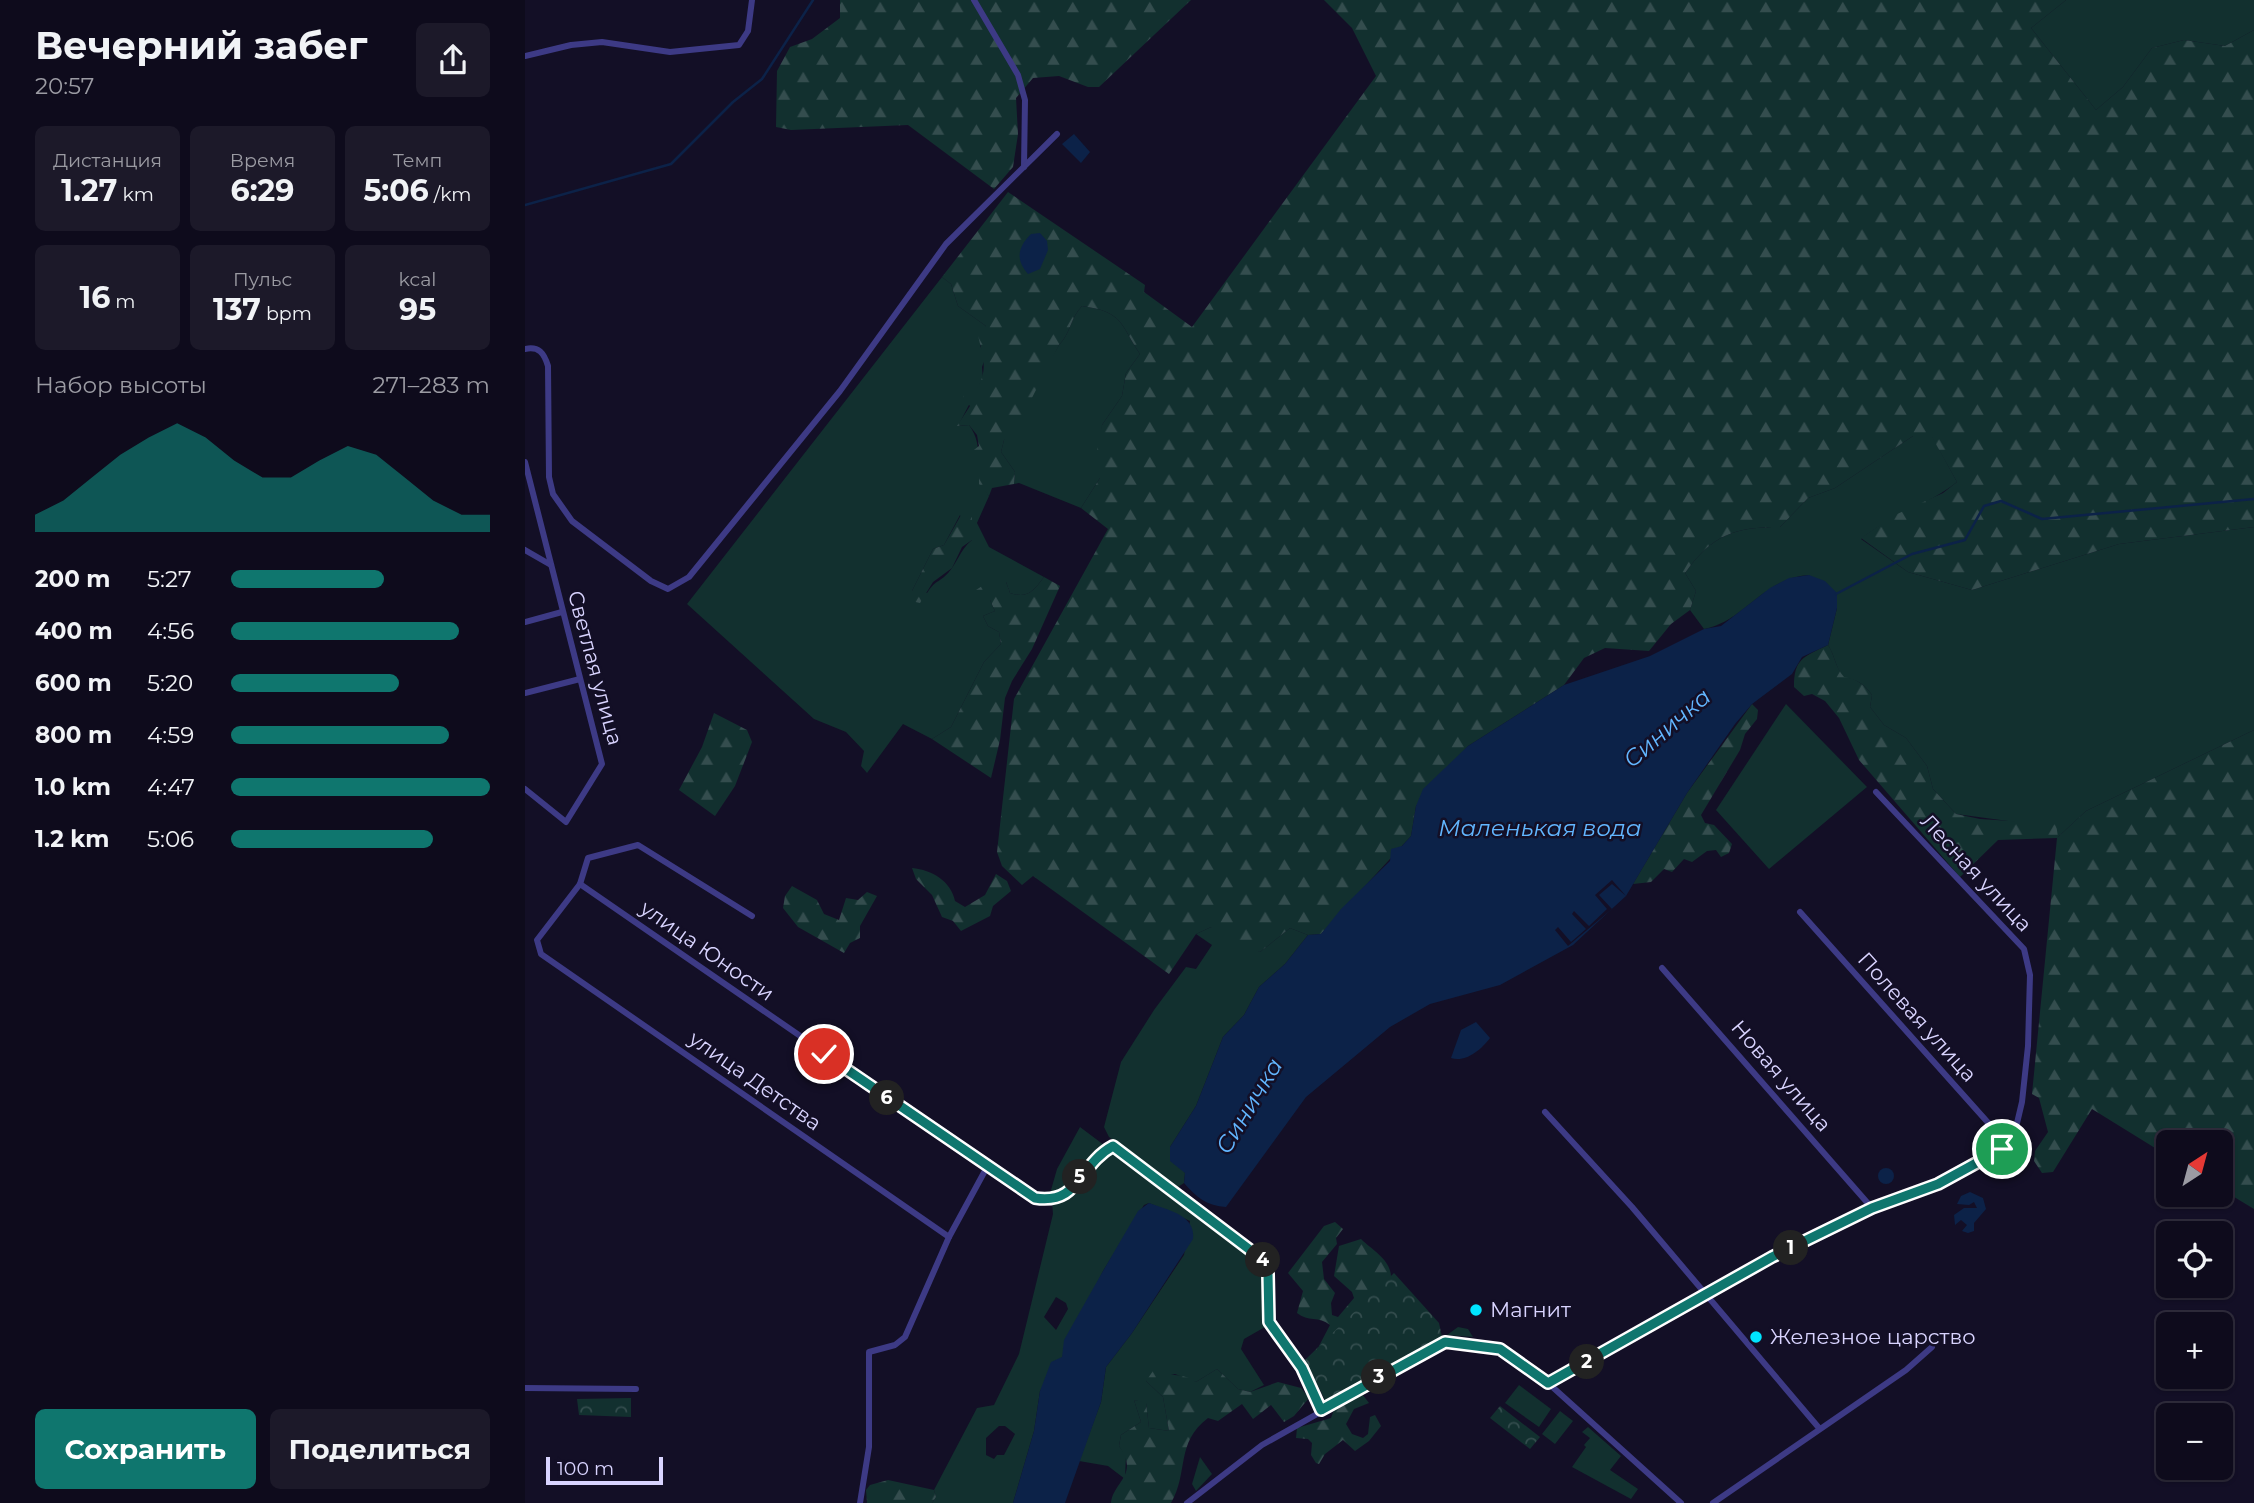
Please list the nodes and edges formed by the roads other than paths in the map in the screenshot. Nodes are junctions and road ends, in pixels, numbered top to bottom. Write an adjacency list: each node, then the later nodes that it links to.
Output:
1 (752, 0): 3 (street)
2 (974, 0): 5 (street)
3 (525, 56)
4 (1057, 134): 5 (street)
5 (1024, 167): 6 (street)
6 (525, 349)
7 (525, 462): 9 (street, Светлая улица)
8 (525, 550): 9 (street)
9 (551, 565): 10 (street, Светлая улица)
10 (562, 612): 11 (street); 12 (street, Светлая улица)
11 (525, 622)
12 (580, 680): 13 (street); 14 (street, Светлая улица)
13 (525, 694)
14 (525, 789)
15 (1876, 792): 21 (street, Лесная улица)
16 (580, 884): 18 (street); 22 (street, улица Юности); 24 (street, улица Детства)
17 (1800, 912): 21 (street, Полевая улица)
18 (752, 916)
19 (1662, 968): 23 (street, Новая улица)
20 (1545, 1112): 25 (street)
21 (2005, 1147): 23 (street)
22 (986, 1167): 24 (street); 30 (street, улица Юности)
23 (1872, 1208): 25 (street)
24 (950, 1237): 32 (street)
25 (1706, 1296): 27 (street); 31 (street)
26 (1932, 1347): 31 (street)
27 (1548, 1383): 30 (street); 34 (street)
28 (525, 1388): 29 (street)
29 (636, 1389)
30 (1321, 1410): 33 (street)
31 (1819, 1428): 35 (street)
32 (860, 1503)
33 (1187, 1503)
34 (1681, 1503)
35 (1713, 1503)

